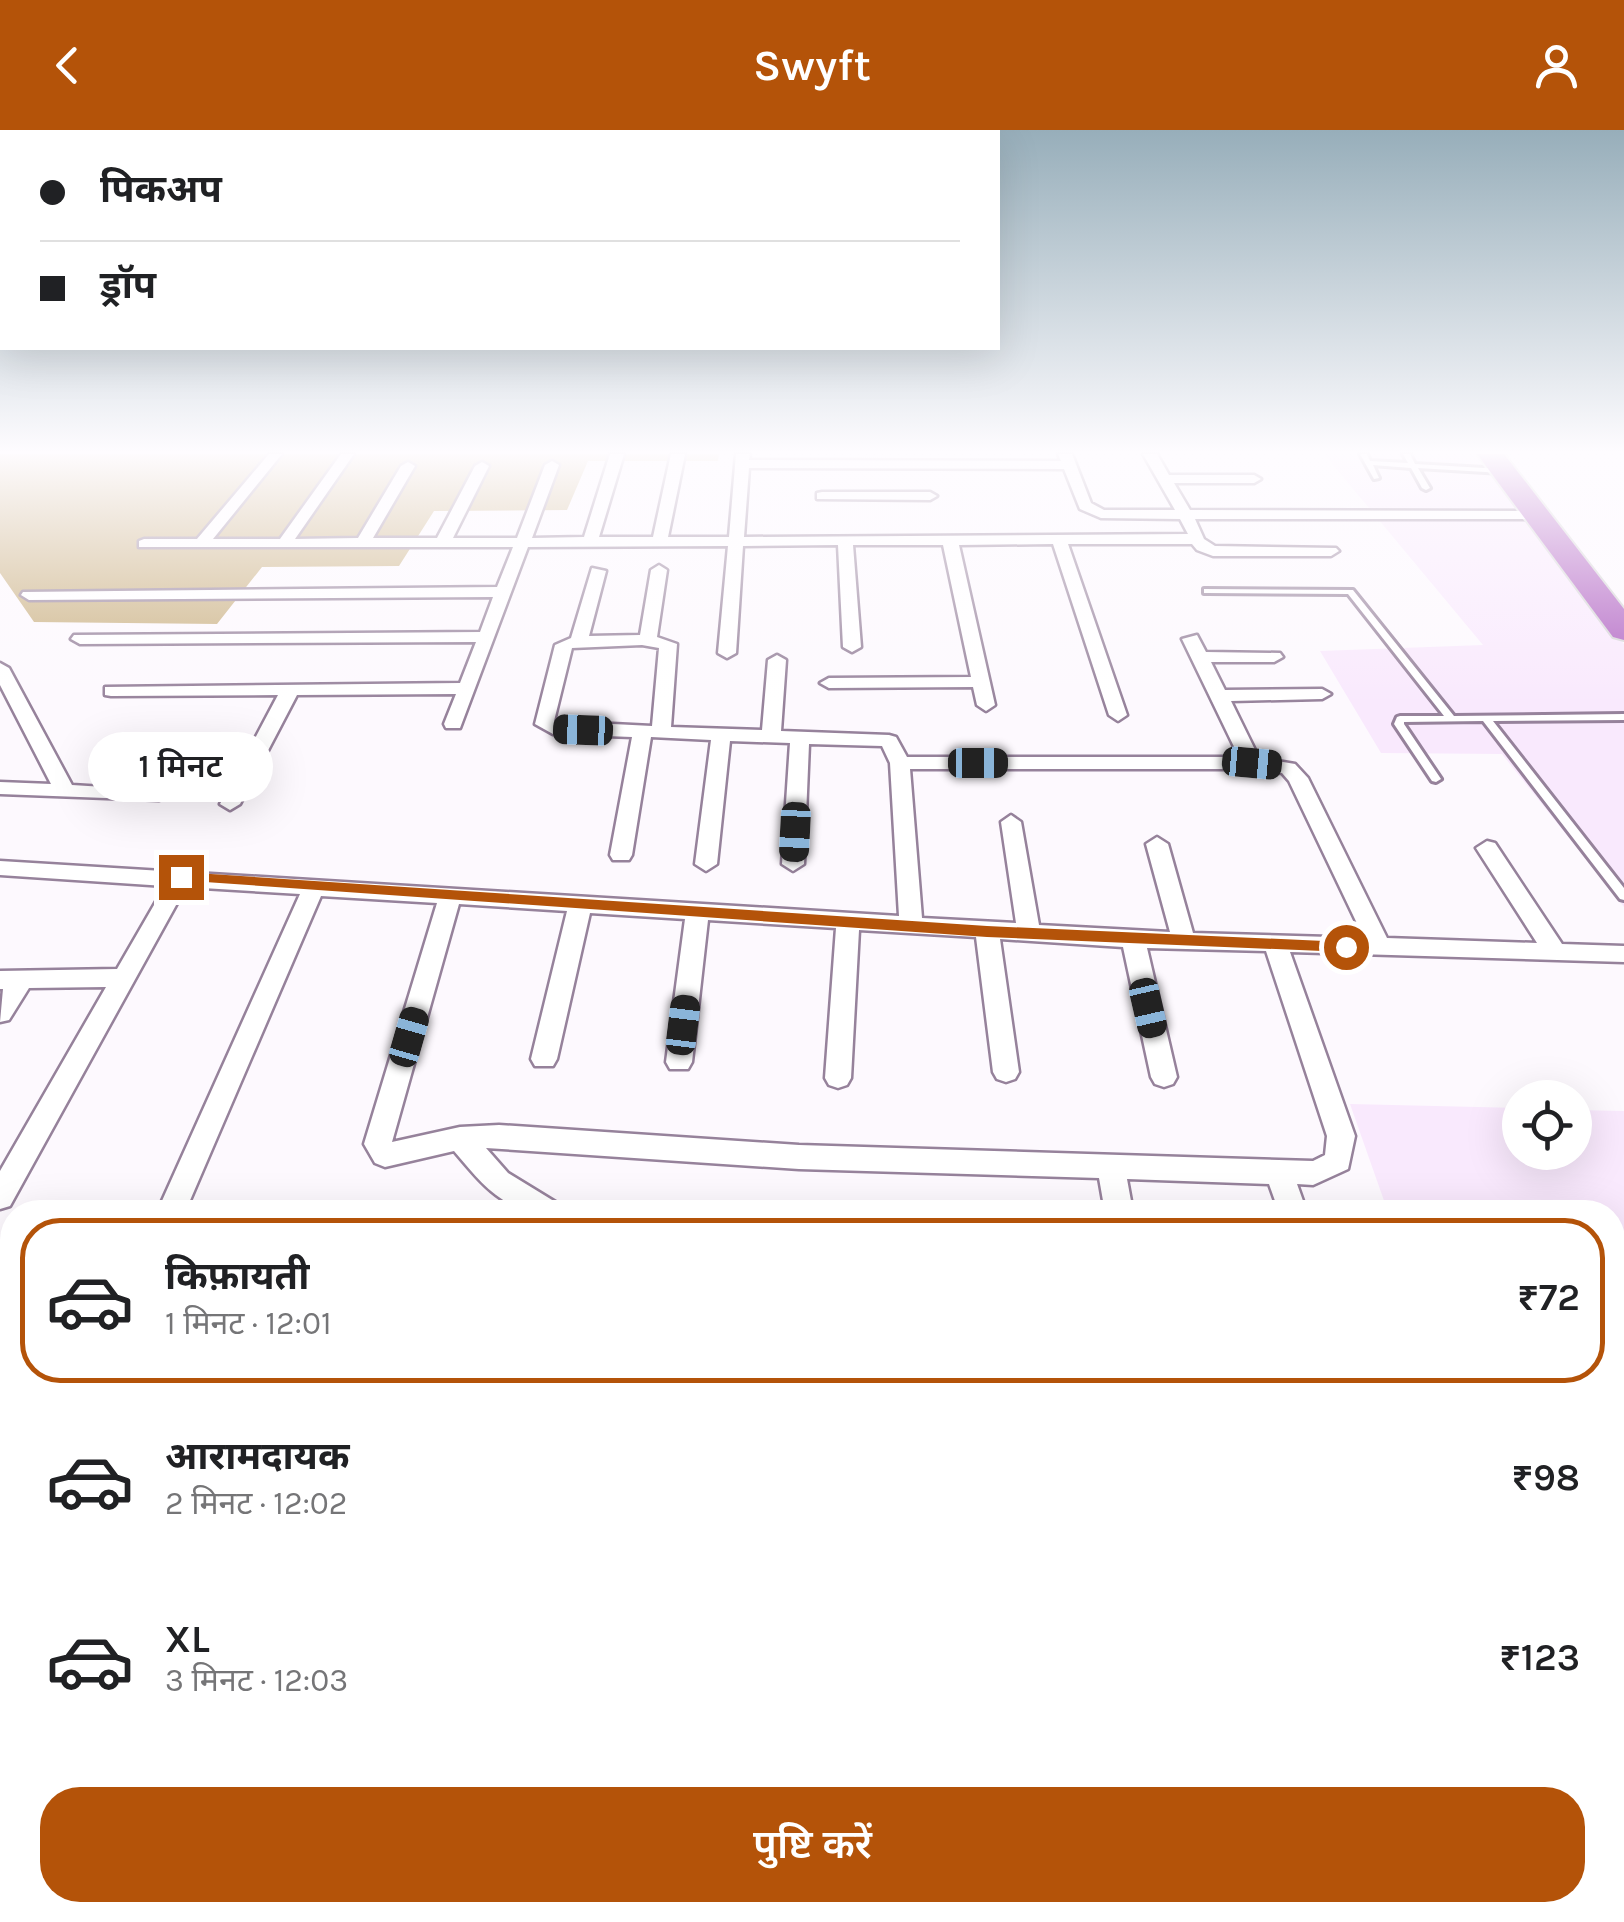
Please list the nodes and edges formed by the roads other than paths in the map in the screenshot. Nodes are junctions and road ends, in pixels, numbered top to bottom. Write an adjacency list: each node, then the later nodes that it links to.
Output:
1 (207, 538): 19 (street)
2 (288, 538): 17 (street)
3 (366, 538): 16 (street)
4 (747, 538): 13 (street)
5 (843, 538): 14 (street)
6 (1196, 538): 8 (street); 20 (street)
7 (1554, 538): 26 (highway)
8 (1059, 539): 15 (street); 44 (street)
9 (444, 540): 10 (street); 16 (street)
10 (524, 540): 11 (street); 24 (street)
11 (590, 540): 12 (street)
12 (660, 540): 13 (street)
13 (738, 540): 32 (street)
14 (845, 540): 15 (street); 31 (street)
15 (950, 540): 36 (street)
16 (364, 541): 17 (street)
17 (285, 542): 19 (street)
18 (144, 544): 19 (street)
19 (202, 544)
20 (1331, 552)
21 (598, 570): 29 (street)
22 (659, 570): 30 (street)
23 (1206, 591): 45 (lane)
24 (505, 592): 25 (street); 27 (street)
25 (29, 596)
26 (1623, 627)
27 (488, 638): 28 (street); 38 (street)
28 (80, 639)
29 (578, 641): 30 (street); 49 (street)
30 (646, 641): 49 (street)
31 (852, 647)
32 (727, 653)
33 (1274, 656): 42 (street)
34 (777, 660): 51 (street)
35 (0, 668): 59 (street)
36 (981, 682): 37 (street); 43 (street)
37 (829, 683)
38 (467, 688): 39 (street); 48 (street)
39 (290, 690): 40 (street); 53 (street)
40 (111, 692)
41 (1322, 694): 42 (street)
42 (1219, 696): 55 (street)
43 (986, 705)
44 (1118, 716)
45 (1450, 717): 46 (lane); 57 (lane)
46 (1485, 717): 47 (lane); 72 (lane)
47 (1624, 717)
48 (452, 724)
49 (651, 732): 50 (street); 65 (street)
50 (721, 734): 51 (street); 66 (street)
51 (771, 735): 52 (street)
52 (800, 736): 56 (street); 67 (street)
53 (260, 750): 54 (street); 61 (street)
54 (150, 751)
55 (1252, 763): 56 (street); 82 (street)
56 (900, 764): 76 (street)
57 (1436, 778)
58 (0, 788): 59 (street)
59 (65, 792): 60 (street)
60 (152, 796)
61 (230, 804)
62 (1011, 822): 78 (street)
63 (1157, 844): 80 (street)
64 (1487, 848): 83 (street)
65 (620, 855)
66 (706, 864)
67 (793, 864)
68 (0, 868): 69 (street)
69 (181, 877): 70 (street); 85 (street)
70 (314, 886): 71 (street); 97 (street)
71 (451, 894): 73 (street); 93 (street)
72 (1624, 896)
73 (580, 905): 74 (street); 88 (street)
74 (697, 914): 75 (street); 89 (street)
75 (848, 922): 76 (street); 92 (street)
76 (911, 926): 77 (street)
77 (987, 931): 78 (street); 90 (street)
78 (1029, 933): 79 (street)
79 (1133, 940): 80 (street); 91 (street)
80 (1184, 942): 81 (street)
81 (1276, 946): 82 (street); 95 (street)
82 (1380, 948): 83 (street)
83 (1555, 952): 84 (street)
84 (1624, 954)
85 (125, 978): 86 (street); 96 (street)
86 (11, 980): 87 (street)
87 (0, 1013)
88 (544, 1059)
89 (678, 1062)
90 (1006, 1072)
91 (1164, 1076)
92 (838, 1078)
93 (460, 1138): 94 (street); 98 (street)
94 (1110, 1168): 95 (street); 99 (street)
95 (1278, 1174): 100 (street)
96 (0, 1196)
97 (176, 1200)
98 (527, 1200)
99 (1117, 1200)
100 (1288, 1200)

